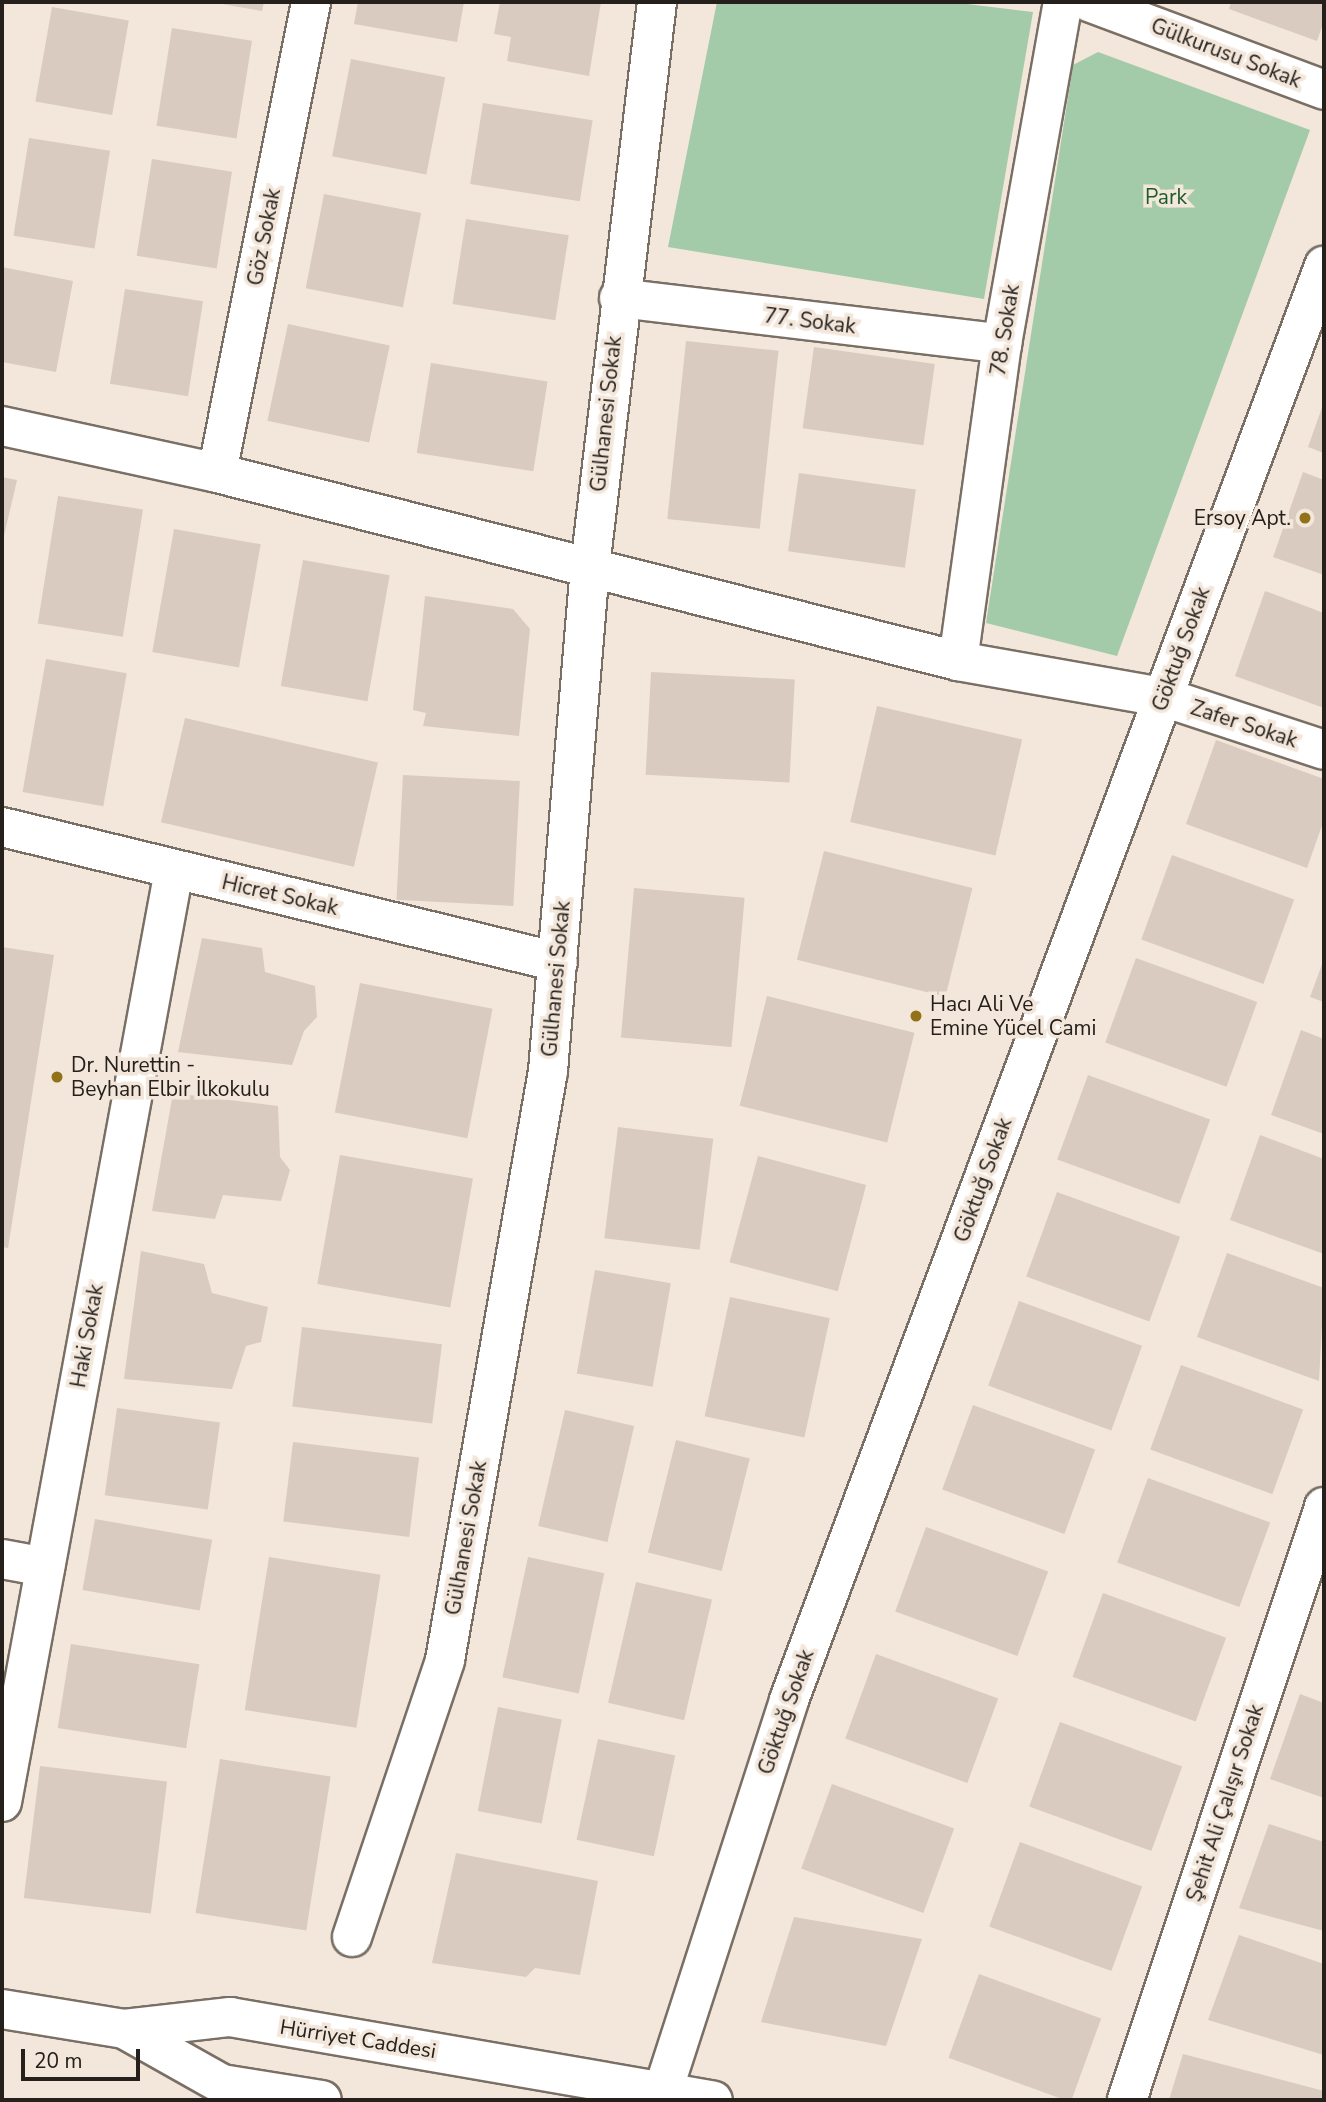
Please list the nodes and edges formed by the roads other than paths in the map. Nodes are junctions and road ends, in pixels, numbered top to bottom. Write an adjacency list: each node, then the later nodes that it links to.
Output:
1 (311, 2): 10 (street, Göz Sokak)
2 (657, 2): 7 (street, Gülhanesi Sokak)
3 (1063, 2): 8 (street, 78. Sokak)
4 (1089, 2): 5 (street, Gülkurusu Sokak)
5 (1324, 90)
6 (1324, 266): 13 (street, Göktuğ Sokak)
7 (619, 299): 8 (street, 77. Sokak); 11 (street, Gülhanesi Sokak)
8 (1002, 344): 12 (street, 78. Sokak)
9 (2, 426): 10 (street, Zafer Sokak)
10 (217, 473): 11 (street, Zafer Sokak)
11 (590, 567): 12 (street, Zafer Sokak); 17 (street, Gülhanesi Sokak)
12 (958, 661): 13 (street, Zafer Sokak)
13 (1163, 697): 14 (street, Zafer Sokak); 26 (street, Göktuğ Sokak)
14 (1324, 750)
15 (2, 827): 16 (street, Hicret Sokak)
16 (174, 870): 17 (street, Hicret Sokak); 20 (street, Haki Sokak)
17 (558, 962): 22 (street, Gülhanesi Sokak)
18 (1324, 1507): 29 (street, Şehit Ali Çalışır Sokak)
19 (2, 1559): 20 (street)
20 (45, 1567): 21 (street, Haki Sokak)
21 (2, 1802)
22 (352, 1937)
23 (2, 2009): 24 (street, Hürriyet Caddesi)
24 (124, 2029): 25 (street); 26 (street, Hürriyet Caddesi)
25 (214, 2092): 27 (street)
26 (661, 2095): 28 (street, Hürriyet Caddesi)
27 (322, 2100)
28 (713, 2100)
29 (1127, 2100)

